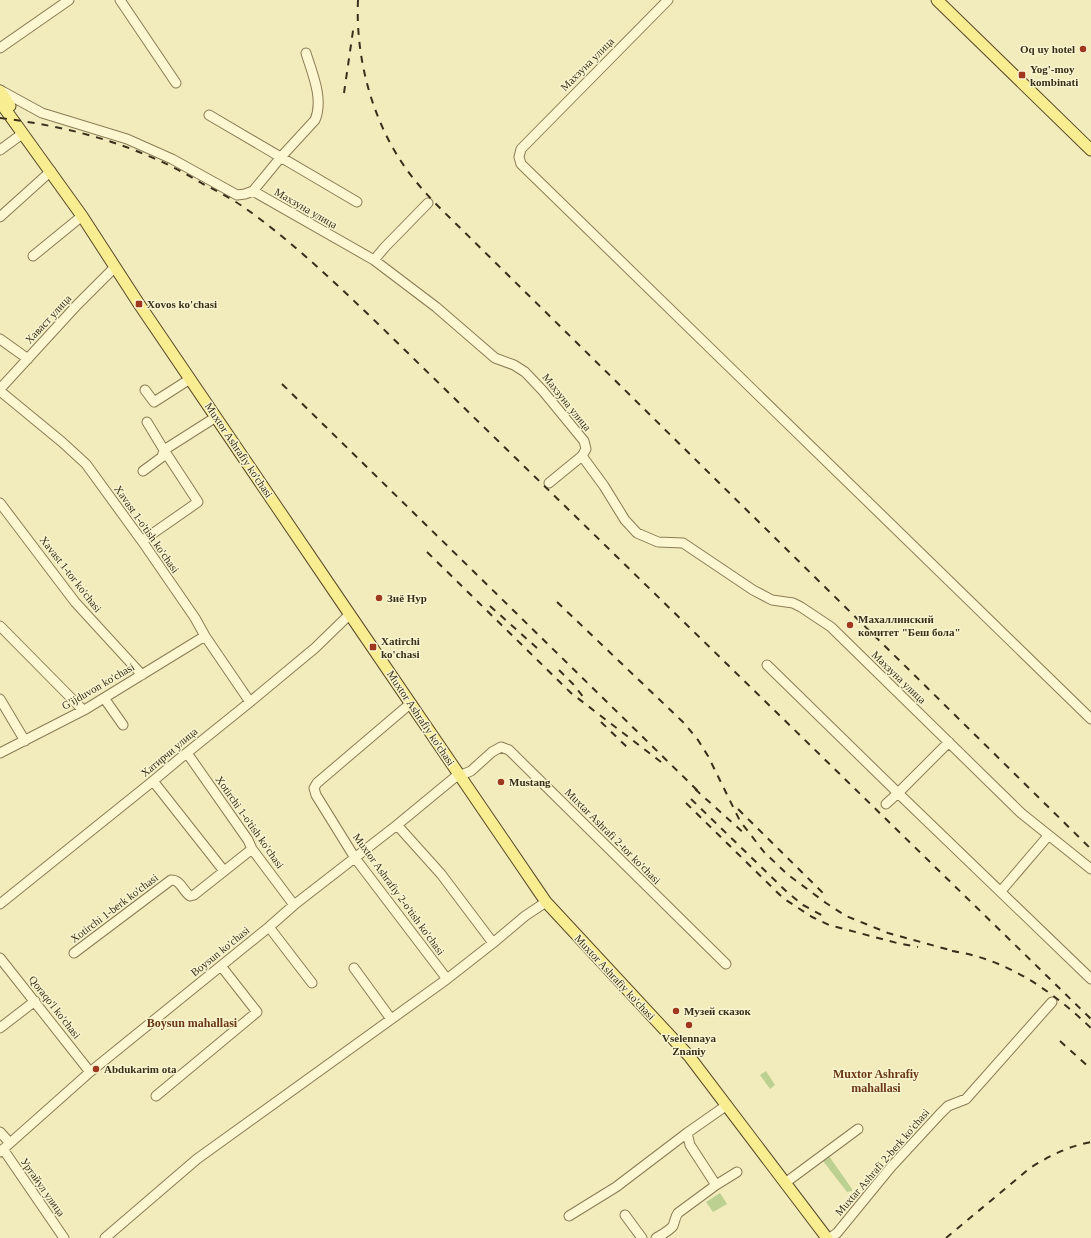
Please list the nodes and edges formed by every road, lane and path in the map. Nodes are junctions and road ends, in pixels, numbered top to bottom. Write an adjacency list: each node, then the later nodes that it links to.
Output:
1 (69, 0): 6 (street)
2 (120, 0): 8 (street)
3 (668, 0): 49 (street, Махзуна улица)
4 (937, 0): 15 (main road)
5 (944, 0): 13 (main road)
6 (0, 48)
7 (306, 53): 16 (street)
8 (176, 83)
9 (0, 90): 17 (main road, Muxtor Ashrafiy ko'chasi); 18 (street)
10 (0, 102): 12 (main road, Muxtor Ashrafiy ko'chasi)
11 (209, 115): 16 (street)
12 (22, 134): 14 (street); 17 (main road, Muxtor Ashrafiy ko'chasi)
13 (1091, 142)
14 (0, 150)
15 (1091, 150)
16 (281, 157): 18 (street); 19 (street)
17 (50, 171): 21 (main road, Muxtor Ashrafiy ko'chasi); 22 (street)
18 (253, 191): 24 (street, Махзуна улица)
19 (357, 202)
20 (428, 203): 24 (street)
21 (82, 216): 23 (street); 25 (main road, Muxtor Ashrafiy ko'chasi)
22 (0, 217)
23 (33, 256)
24 (374, 260): 34 (street, Махзуна улица)
25 (115, 267): 27 (street, Хаваст улица); 28 (main road, Muxtor Ashrafiy ko'chasi)
26 (0, 339): 27 (street)
27 (28, 358): 29 (street, Хаваст улица)
28 (190, 379): 30 (street); 31 (main road, Muxtor Ashrafiy ko'chasi)
29 (0, 390): 38 (street, Xavast 1-o'tish ko'chasi)
30 (145, 390)
31 (216, 417): 33 (street); 39 (main road, Muxtor Ashrafiy ko'chasi)
32 (147, 422): 33 (street)
33 (164, 450): 35 (street); 38 (street)
34 (582, 456): 36 (street); 52 (street, Махзуна улица)
35 (143, 471)
36 (549, 483)
37 (0, 503): 43 (street, Xavast 1-tor ko'chasi)
38 (142, 541): 41 (street, Xavast 1-o'tish ko'chasi)
39 (350, 614): 46 (street, Хатирчи улица); 47 (main road, Muxtor Ashrafiy ko'chasi)
40 (0, 626): 48 (street)
41 (205, 636): 43 (street, G'ijduvon ko'chasi); 46 (street, Xavast 1-o'tish ko'chasi)
42 (768, 665): 57 (street)
43 (142, 675): 44 (street, G'ijduvon ko'chasi)
44 (104, 698): 48 (street, G'ijduvon ko'chasi); 50 (street)
45 (0, 699): 51 (street)
46 (250, 702): 54 (street, Хатирчи улица)
47 (411, 704): 55 (main road, Muxtor Ashrafiy ko'chasi); 62 (street, Muxtor Ashrafiy 2-o'tish ko'chasi)
48 (83, 710): 51 (street, G'ijduvon ko'chasi)
49 (1091, 720)
50 (123, 725)
51 (25, 741): 53 (street, G'ijduvon ko'chasi)
52 (949, 742): 57 (street); 60 (street, Махзуна улица)
53 (0, 753)
54 (187, 753): 56 (street, Хатирчи улица); 61 (street, Xotirchi 1-o'tish ko'chasi)
55 (460, 775): 59 (street, Boysun ko'chasi); 66 (main road, Muxtor Ashrafiy ko'chasi); 73 (street, Muxtar Ashrafi 2-tor ko'chasi)
56 (153, 782): 64 (street); 67 (street, Хатирчи улица)
57 (898, 793): 58 (street); 65 (street)
58 (886, 804)
59 (397, 826): 62 (street, Boysun ko'chasi); 70 (street)
60 (1048, 836): 63 (street, Махзуна улица); 65 (street)
61 (252, 849): 64 (street, Xotirchi 1-berk ko'chasi); 68 (street, Xotirchi 1-o'tish ko'chasi)
62 (355, 858): 68 (street, Boysun ko'chasi); 76 (street, Muxtor Ashrafiy 2-o'tish ko'chasi)
63 (1091, 869)
64 (224, 871): 71 (street, Xotirchi 1-berk ko'chasi)
65 (1001, 891): 77 (street)
66 (546, 902): 70 (street); 85 (main road, Muxtor Ashrafiy ko'chasi)
67 (0, 904)
68 (294, 905): 69 (street, Boysun ko'chasi)
69 (270, 927): 74 (street, Boysun ko'chasi); 78 (street)
70 (493, 943): 76 (street)
71 (74, 954)
72 (0, 958): 79 (street, Qoraqo'l ko'chasi)
73 (726, 964)
74 (221, 966): 83 (street, Boysun ko'chasi); 84 (street)
75 (354, 968): 81 (street)
76 (447, 979): 81 (street)
77 (1091, 979)
78 (312, 983)
79 (35, 1001): 82 (street); 83 (street, Qoraqo'l ko'chasi)
80 (1052, 1002): 99 (street, Muxtar Ashrafi 2-berk ko'chasi)
81 (391, 1019): 96 (street)
82 (0, 1028)
83 (90, 1072): 89 (street, Boysun ko'chasi)
84 (156, 1096)
85 (727, 1105): 88 (street); 91 (main road, Muxtor Ashrafiy ko'chasi)
86 (858, 1129): 91 (street)
87 (0, 1132): 89 (street, Уртайул улица)
88 (687, 1133): 92 (street); 94 (street)
89 (4, 1148): 95 (street, Уртайул улица)
90 (736, 1172): 92 (street)
91 (785, 1183): 99 (main road, Muxtor Ashrafiy ko'chasi)
92 (716, 1184): 98 (street)
93 (626, 1215): 97 (street)
94 (569, 1216)
95 (64, 1238)
96 (105, 1238)
97 (642, 1238)
98 (656, 1238)
99 (828, 1238)

